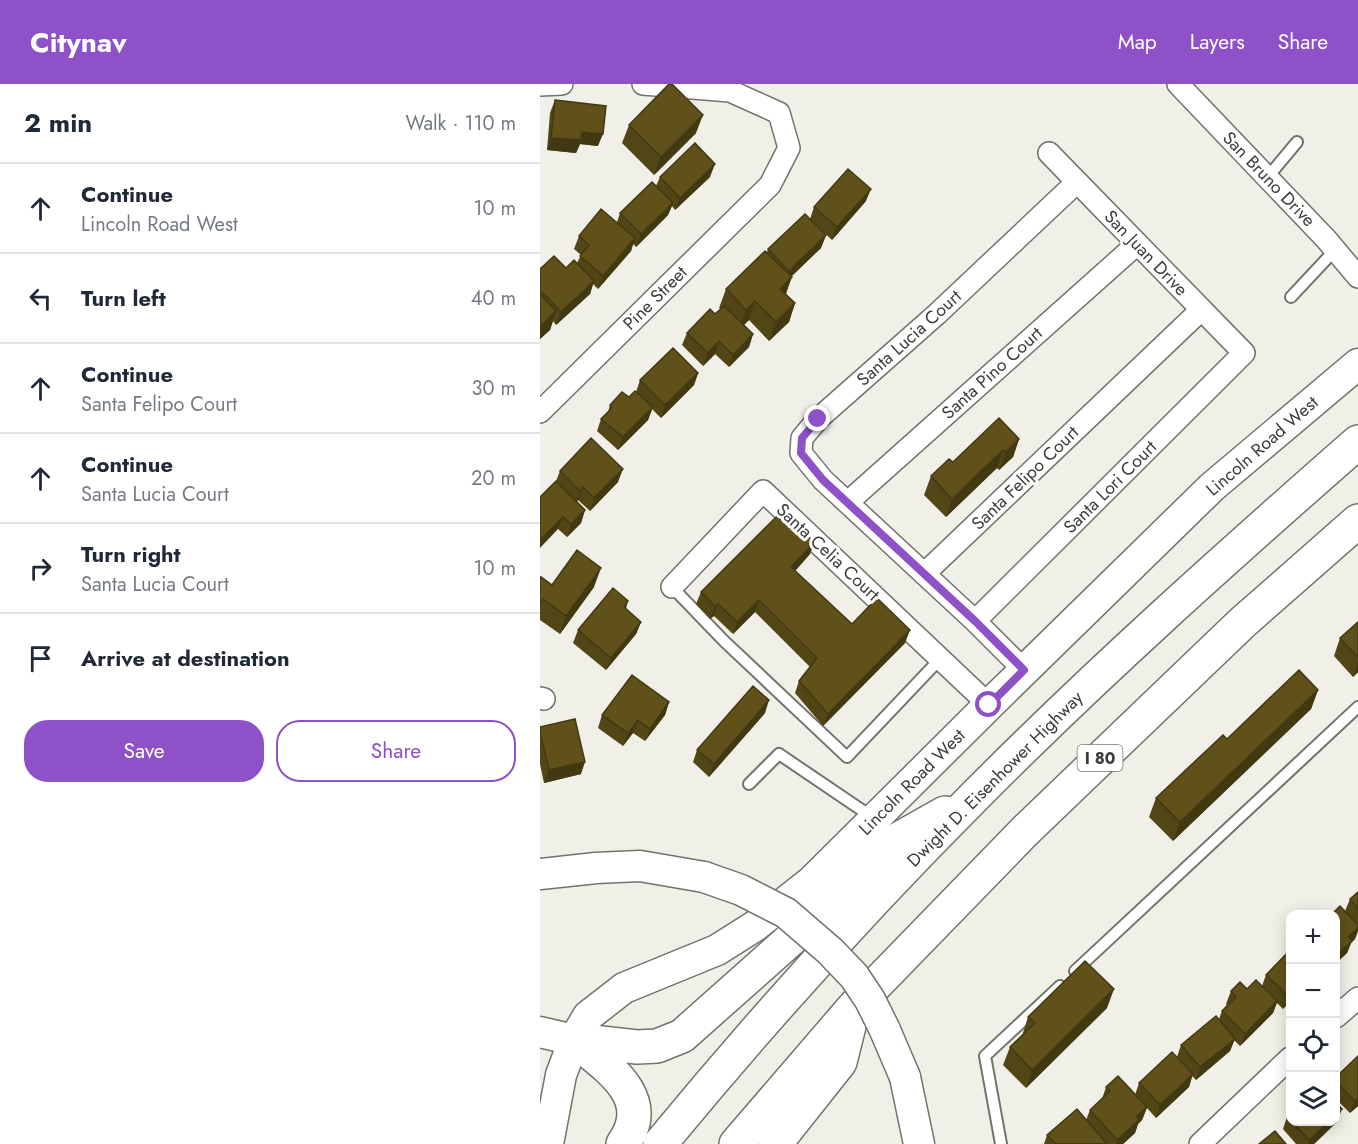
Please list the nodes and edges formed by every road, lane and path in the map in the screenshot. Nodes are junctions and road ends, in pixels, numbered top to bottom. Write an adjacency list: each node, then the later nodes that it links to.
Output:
1 (562, 84): 4 (street)
2 (643, 84): 16 (street, Pine Street)
3 (1178, 84): 7 (street, San Bruno Drive)
4 (540, 85)
5 (1297, 142): 7 (lane)
6 (1048, 153): 8 (street, San Juan Drive)
7 (1267, 178): 10 (street, San Bruno Drive)
8 (1077, 182): 9 (street, San Juan Drive); 18 (street, Santa Lucia Court)
9 (1137, 244): 13 (street, San Juan Drive); 18 (street, Santa Pino Court)
10 (1335, 250): 11 (street, San Bruno Drive); 12 (lane)
11 (1358, 277)
12 (1291, 297)
13 (1202, 310): 14 (street, San Juan Drive); 20 (street, Santa Felipo Court)
14 (1244, 353): 22 (street, Santa Lori Court)
15 (1358, 364): 24 (street, Lincoln Road West)
16 (540, 412)
17 (1358, 442): 28 (highway, Dwight D. Eisenhower Highway)
18 (848, 502): 20 (street)
19 (1358, 521): 32 (highway, I 80)
20 (924, 574): 22 (street)
21 (672, 587): 23 (street, Santa Celia Court); 23 (lane)
22 (975, 621): 24 (street)
23 (940, 659): 25 (street, Santa Celia Court)
24 (1024, 670): 25 (street, Lincoln Road West)
25 (989, 705): 29 (street, Lincoln Road West)
26 (1358, 707): 43 (lane)
27 (749, 784): 29 (lane)
28 (973, 797): 35 (highway); 39 (highway, Dwight D. Eisenhower Highway)
29 (875, 818): 35 (street, Lincoln Road West)
30 (540, 874): 42 (street, bridge)
31 (1358, 998): 33 (street)
32 (853, 1008): 40 (highway, I 80); 41 (highway)
33 (1340, 1013)
34 (540, 1032): 35 (street)
35 (574, 1040): 37 (street, Lincoln Road West); 38 (highway)
36 (1286, 1062): 44 (street)
37 (548, 1144)
38 (623, 1144)
39 (660, 1144)
40 (736, 1144)
41 (775, 1144)
42 (919, 1144)
43 (1001, 1144)
44 (1200, 1144)

